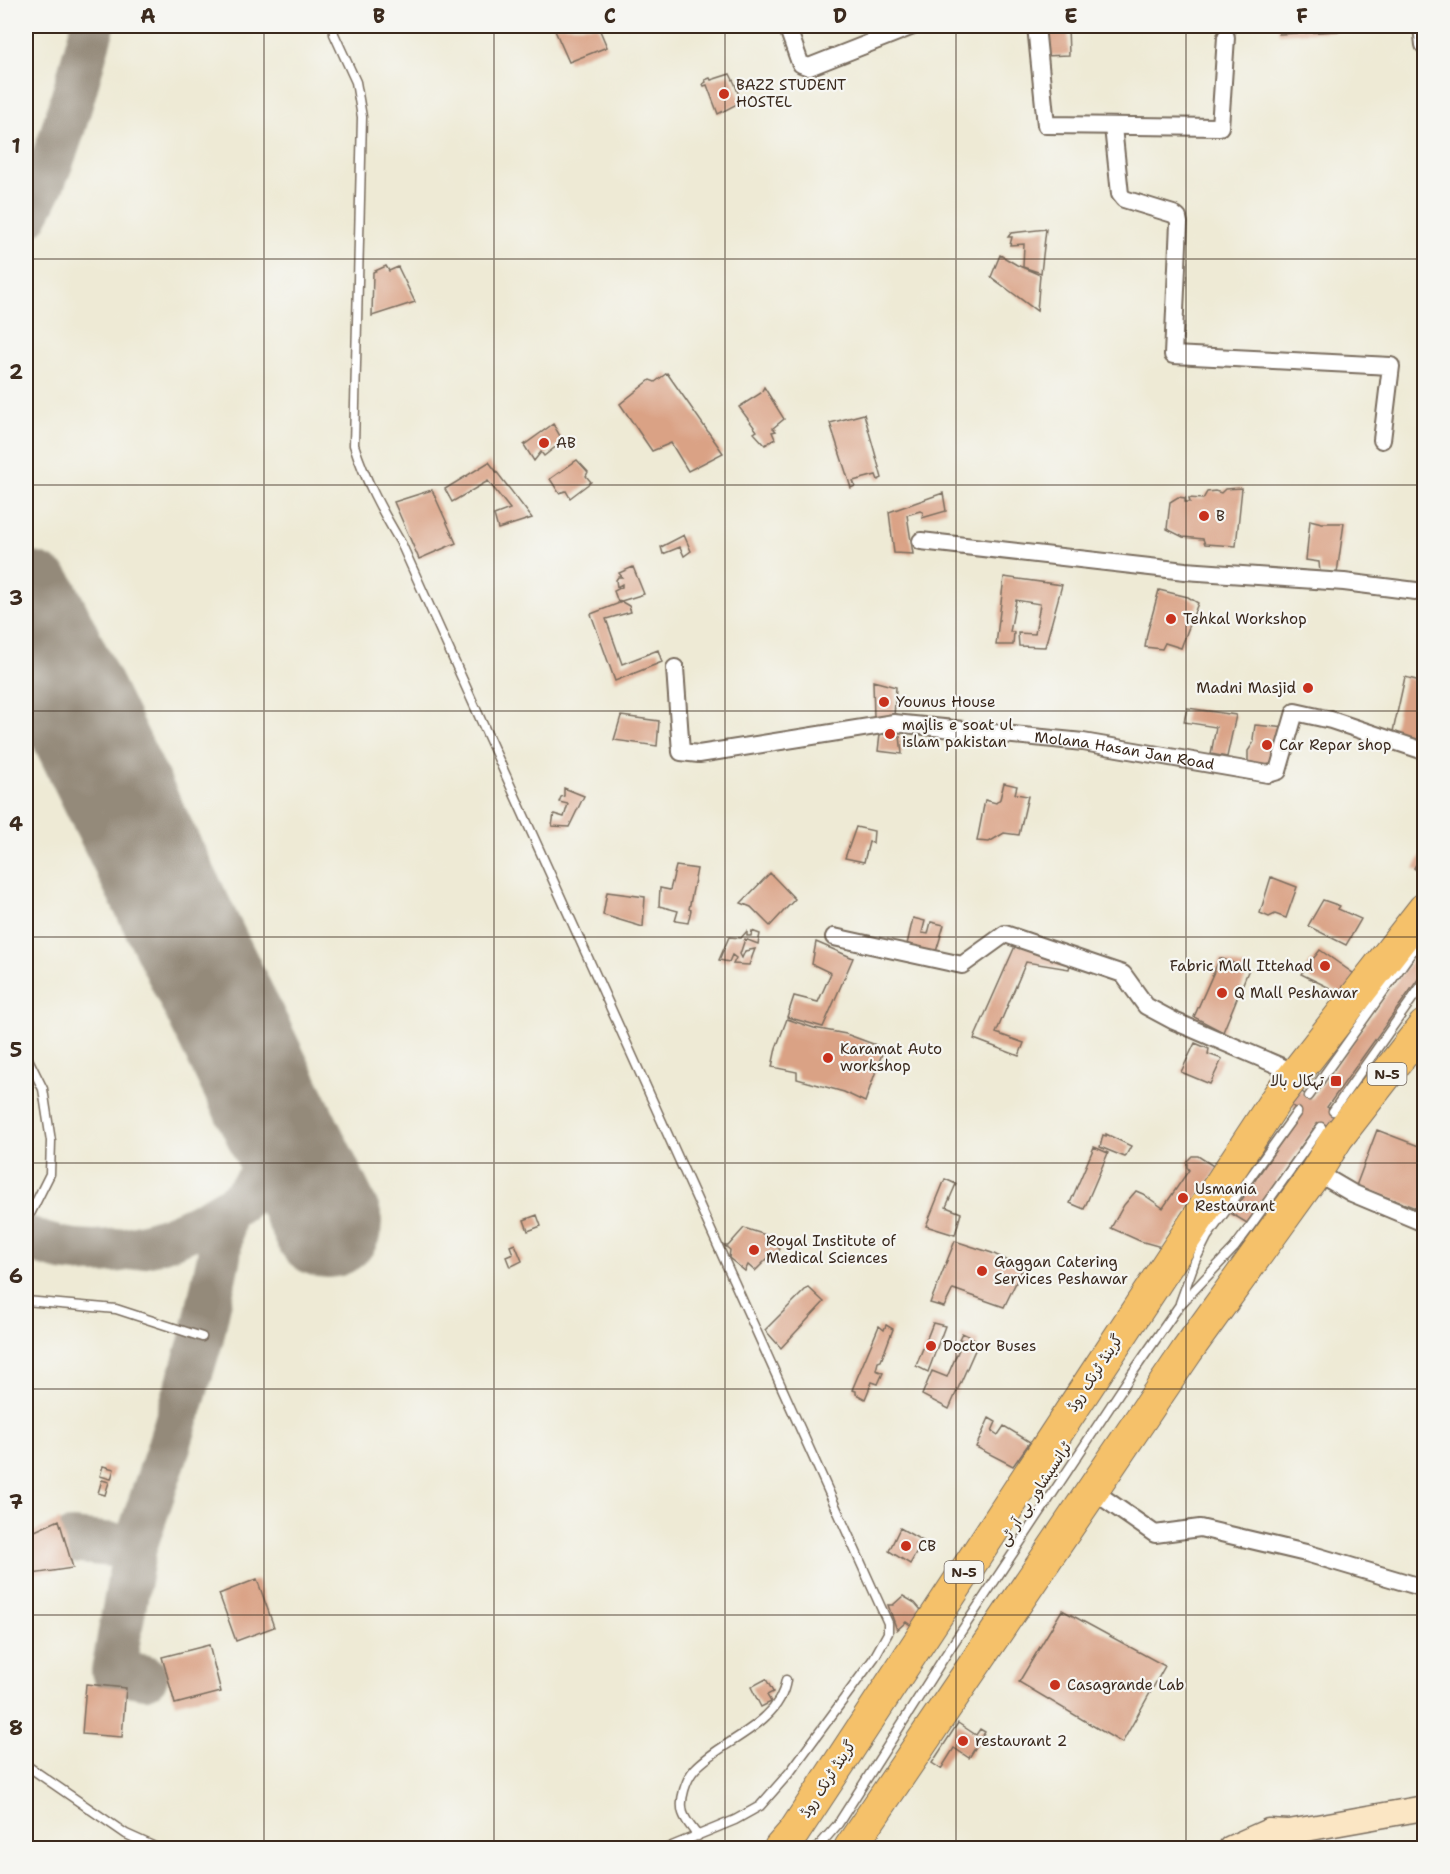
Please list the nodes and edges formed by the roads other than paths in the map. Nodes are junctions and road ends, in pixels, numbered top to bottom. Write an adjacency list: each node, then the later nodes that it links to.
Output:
1 (333, 26): 36 (lane)
2 (787, 26): 3 (street)
3 (913, 26)
4 (1036, 26): 8 (street)
5 (1422, 26): 7 (street)
6 (1226, 37): 8 (street)
7 (1425, 45)
8 (1113, 127): 9 (street)
9 (1382, 440)
10 (921, 541): 11 (street)
11 (1425, 592)
12 (675, 668): 13 (street, Molana Hasan Jan Road)
13 (1425, 751)
14 (1425, 909): 20 (highway, گرینڈ ٹرنک روڈ / N-5)
15 (1425, 935): 20 (lane)
16 (834, 937): 20 (street)
17 (1425, 982): 21 (lane)
18 (1425, 1026): 24 (highway, N-5)
19 (26, 1055): 25 (lane)
20 (1303, 1084): 40 (highway, گرینڈ ٹرنک روڈ / N-5)
21 (1333, 1111)
22 (1297, 1112): 28 (lane, ٹرانسپشاور بی آر ٹی)
23 (1321, 1128): 28 (lane, ٹرانسپشاور بی آر ٹی)
24 (1316, 1172): 26 (street); 30 (highway, N-5)
25 (26, 1218)
26 (1425, 1223)
27 (26, 1301): 29 (lane)
28 (1179, 1306): 41 (lane, ٹرانسپشاور بی آر ٹی)
29 (202, 1337)
30 (1092, 1490): 31 (street); 32 (highway, N-5)
31 (1425, 1588)
32 (1006, 1616): 42 (highway, N-5); 43 (street)
33 (786, 1680): 36 (lane)
34 (26, 1765): 38 (lane)
35 (1425, 1808): 37 (street)
36 (698, 1836): 39 (lane)
37 (1270, 1840): 44 (street)
38 (157, 1848)
39 (667, 1848)
40 (780, 1848)
41 (817, 1848)
42 (850, 1848)
43 (864, 1848)
44 (1231, 1848)

